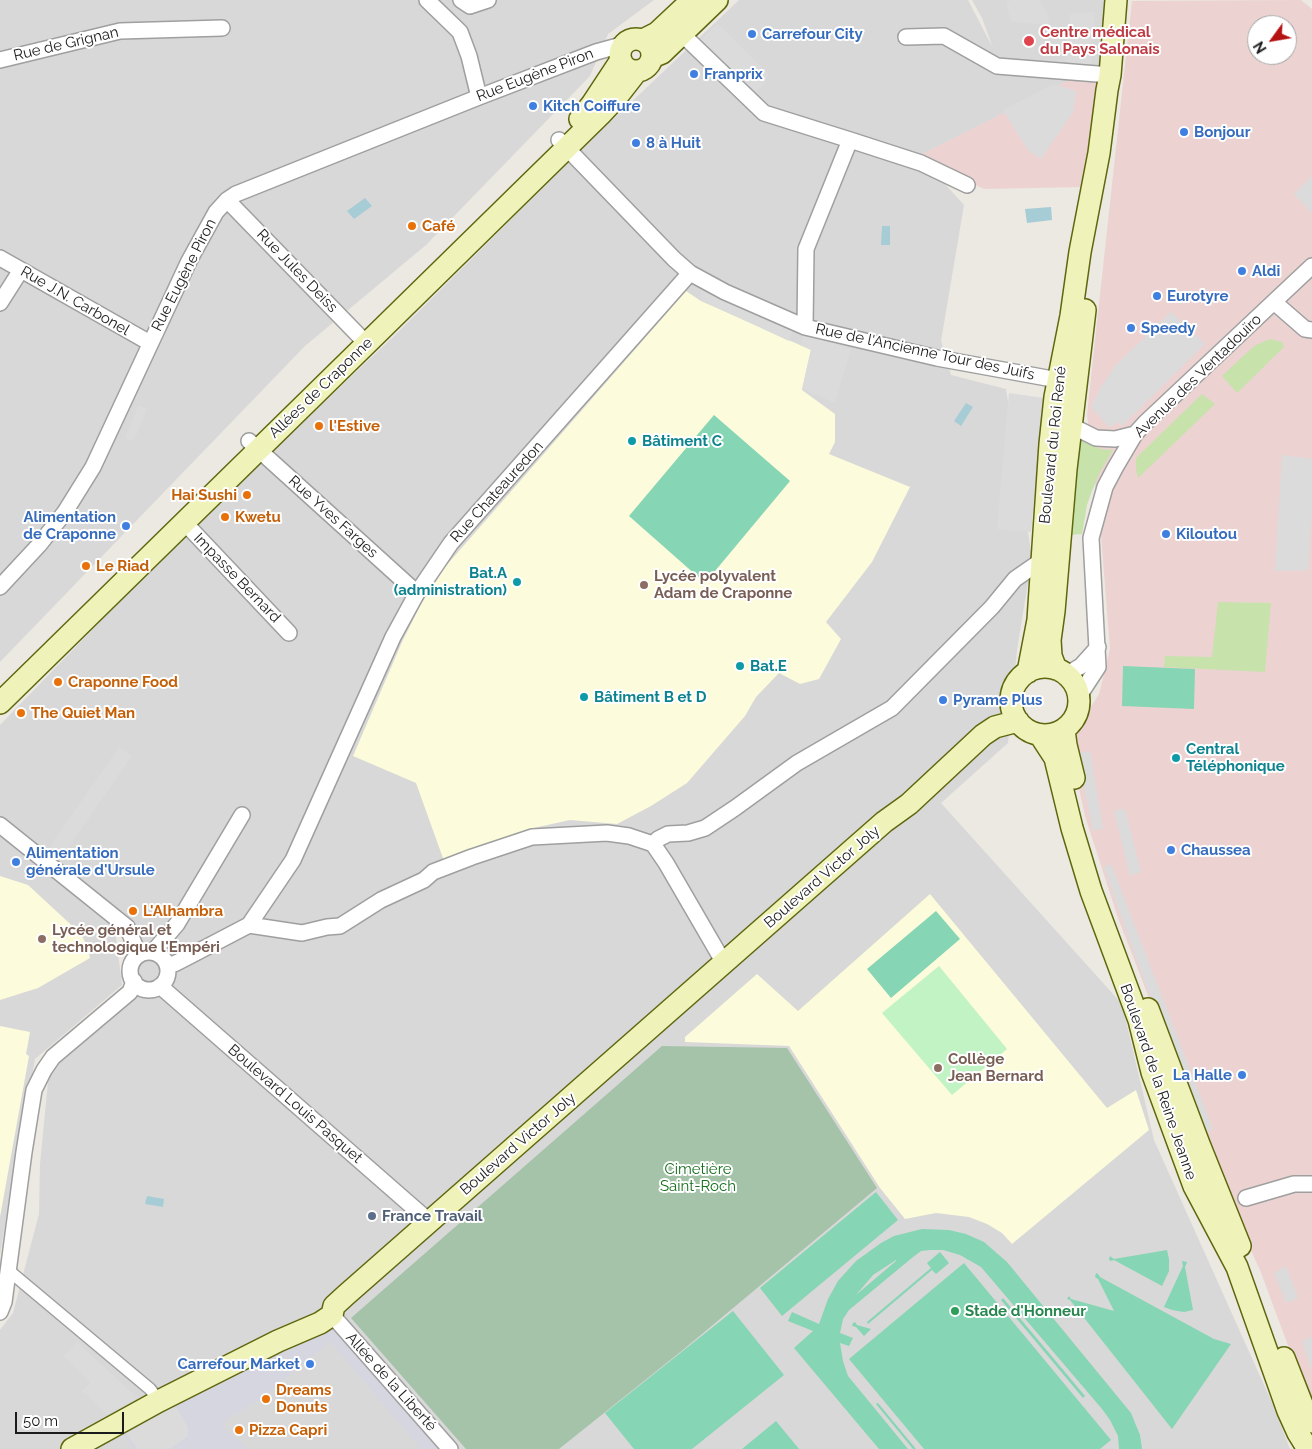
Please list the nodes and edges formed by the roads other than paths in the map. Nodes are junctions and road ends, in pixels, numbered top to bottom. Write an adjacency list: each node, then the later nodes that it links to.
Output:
1 (427, 0): 7 (street)
2 (488, 0): 5 (street)
3 (717, 0): 6 (main road, Allées de Craponne)
4 (1116, 0): 13 (main road, Boulevard du Roi René)
5 (465, 3): 7 (street)
6 (694, 4): 9 (main road, Allées de Craponne); 11 (main road, Allées de Craponne)
7 (444, 17): 14 (street)
8 (222, 28): 12 (street, Rue de Grignan)
9 (682, 34): 11 (main road, Allées de Craponne); 15 (street)
10 (906, 37): 13 (street)
11 (636, 54): 14 (street, Rue Eugène Piron); 16 (main road, Allées de Craponne)
12 (0, 60)
13 (1110, 75): 18 (main road, Boulevard du Roi René)
14 (478, 97): 19 (street, Rue Eugène Piron)
15 (850, 140): 17 (street); 26 (street)
16 (563, 144): 23 (street, Rue de l'Ancienne Tour des Juifs); 28 (main road, Allées de Craponne)
17 (967, 185)
18 (1093, 190): 30 (main road, Boulevard du Roi René); 31 (main road, Boulevard du Roi René)
19 (227, 200): 28 (street, Rue Jules Deiss); 29 (street, Rue Eugène Piron)
20 (0, 258): 22 (street, Rue J.N. Carbonel)
21 (1312, 266): 24 (street, Avenue des Ventadouïro)
22 (21, 270): 25 (street); 29 (street, Rue J.N. Carbonel)
23 (690, 273): 26 (street, Rue de l'Ancienne Tour des Juifs); 37 (street, Rue Chateauredon)
24 (1274, 302): 27 (street); 32 (street, Avenue des Ventadouïro)
25 (0, 303)
26 (804, 327): 30 (street, Rue de l'Ancienne Tour des Juifs)
27 (1312, 330)
28 (362, 339): 33 (main road, Allées de Craponne)
29 (150, 343): 36 (street, Rue Eugène Piron)
30 (1058, 380): 35 (main road, Boulevard du Roi René)
31 (1071, 422): 32 (street); 40 (main road, Boulevard du Roi René)
32 (1135, 434): 39 (street, Avenue des Ventadouïro)
33 (254, 445): 34 (main road, Allées de Craponne); 37 (street, Rue Yves Farges); 42 (main road, Allées de Craponne)
34 (184, 522): 38 (street, Impasse Bernard); 44 (main road, Allées de Craponne)
35 (1041, 561): 41 (main road, Boulevard du Roi René); 50 (street)
36 (0, 587)
37 (417, 593): 51 (street, Rue Chateauredon)
38 (290, 633)
39 (1098, 647): 40 (street); 43 (street, Avenue des Ventadouïro)
40 (1060, 671): 41 (main road); 43 (main road)
41 (1028, 672): 45 (main road)
42 (0, 683)
43 (1079, 696): 46 (main road)
44 (0, 703)
45 (1015, 712): 47 (main road); 53 (main road, Boulevard Victor Joly)
46 (1064, 730): 47 (main road); 65 (main road, Boulevard de la Reine Jeanne)
47 (1040, 735): 68 (main road, Boulevard de la Reine Jeanne)
48 (242, 815): 52 (street)
49 (0, 825): 52 (street)
50 (653, 844): 51 (street); 53 (street)
51 (250, 925): 54 (street)
52 (146, 954): 54 (street); 55 (street)
53 (724, 963): 59 (main road, Boulevard Victor Joly)
54 (167, 964): 56 (street)
55 (134, 981): 56 (street); 60 (street)
56 (160, 986): 59 (street, Boulevard Louis Pasquet)
57 (1312, 1184): 58 (street)
58 (1246, 1198)
59 (430, 1222): 63 (main road, Boulevard Victor Joly)
60 (6, 1232): 61 (street)
61 (8, 1270): 62 (street); 64 (street)
62 (0, 1312)
63 (332, 1315): 64 (main road, Boulevard Victor Joly); 67 (street, Allée de la Liberté)
64 (159, 1401): 66 (main road, Boulevard Victor Joly)
65 (1312, 1422)
66 (72, 1449)
67 (450, 1449)
68 (1308, 1449)

